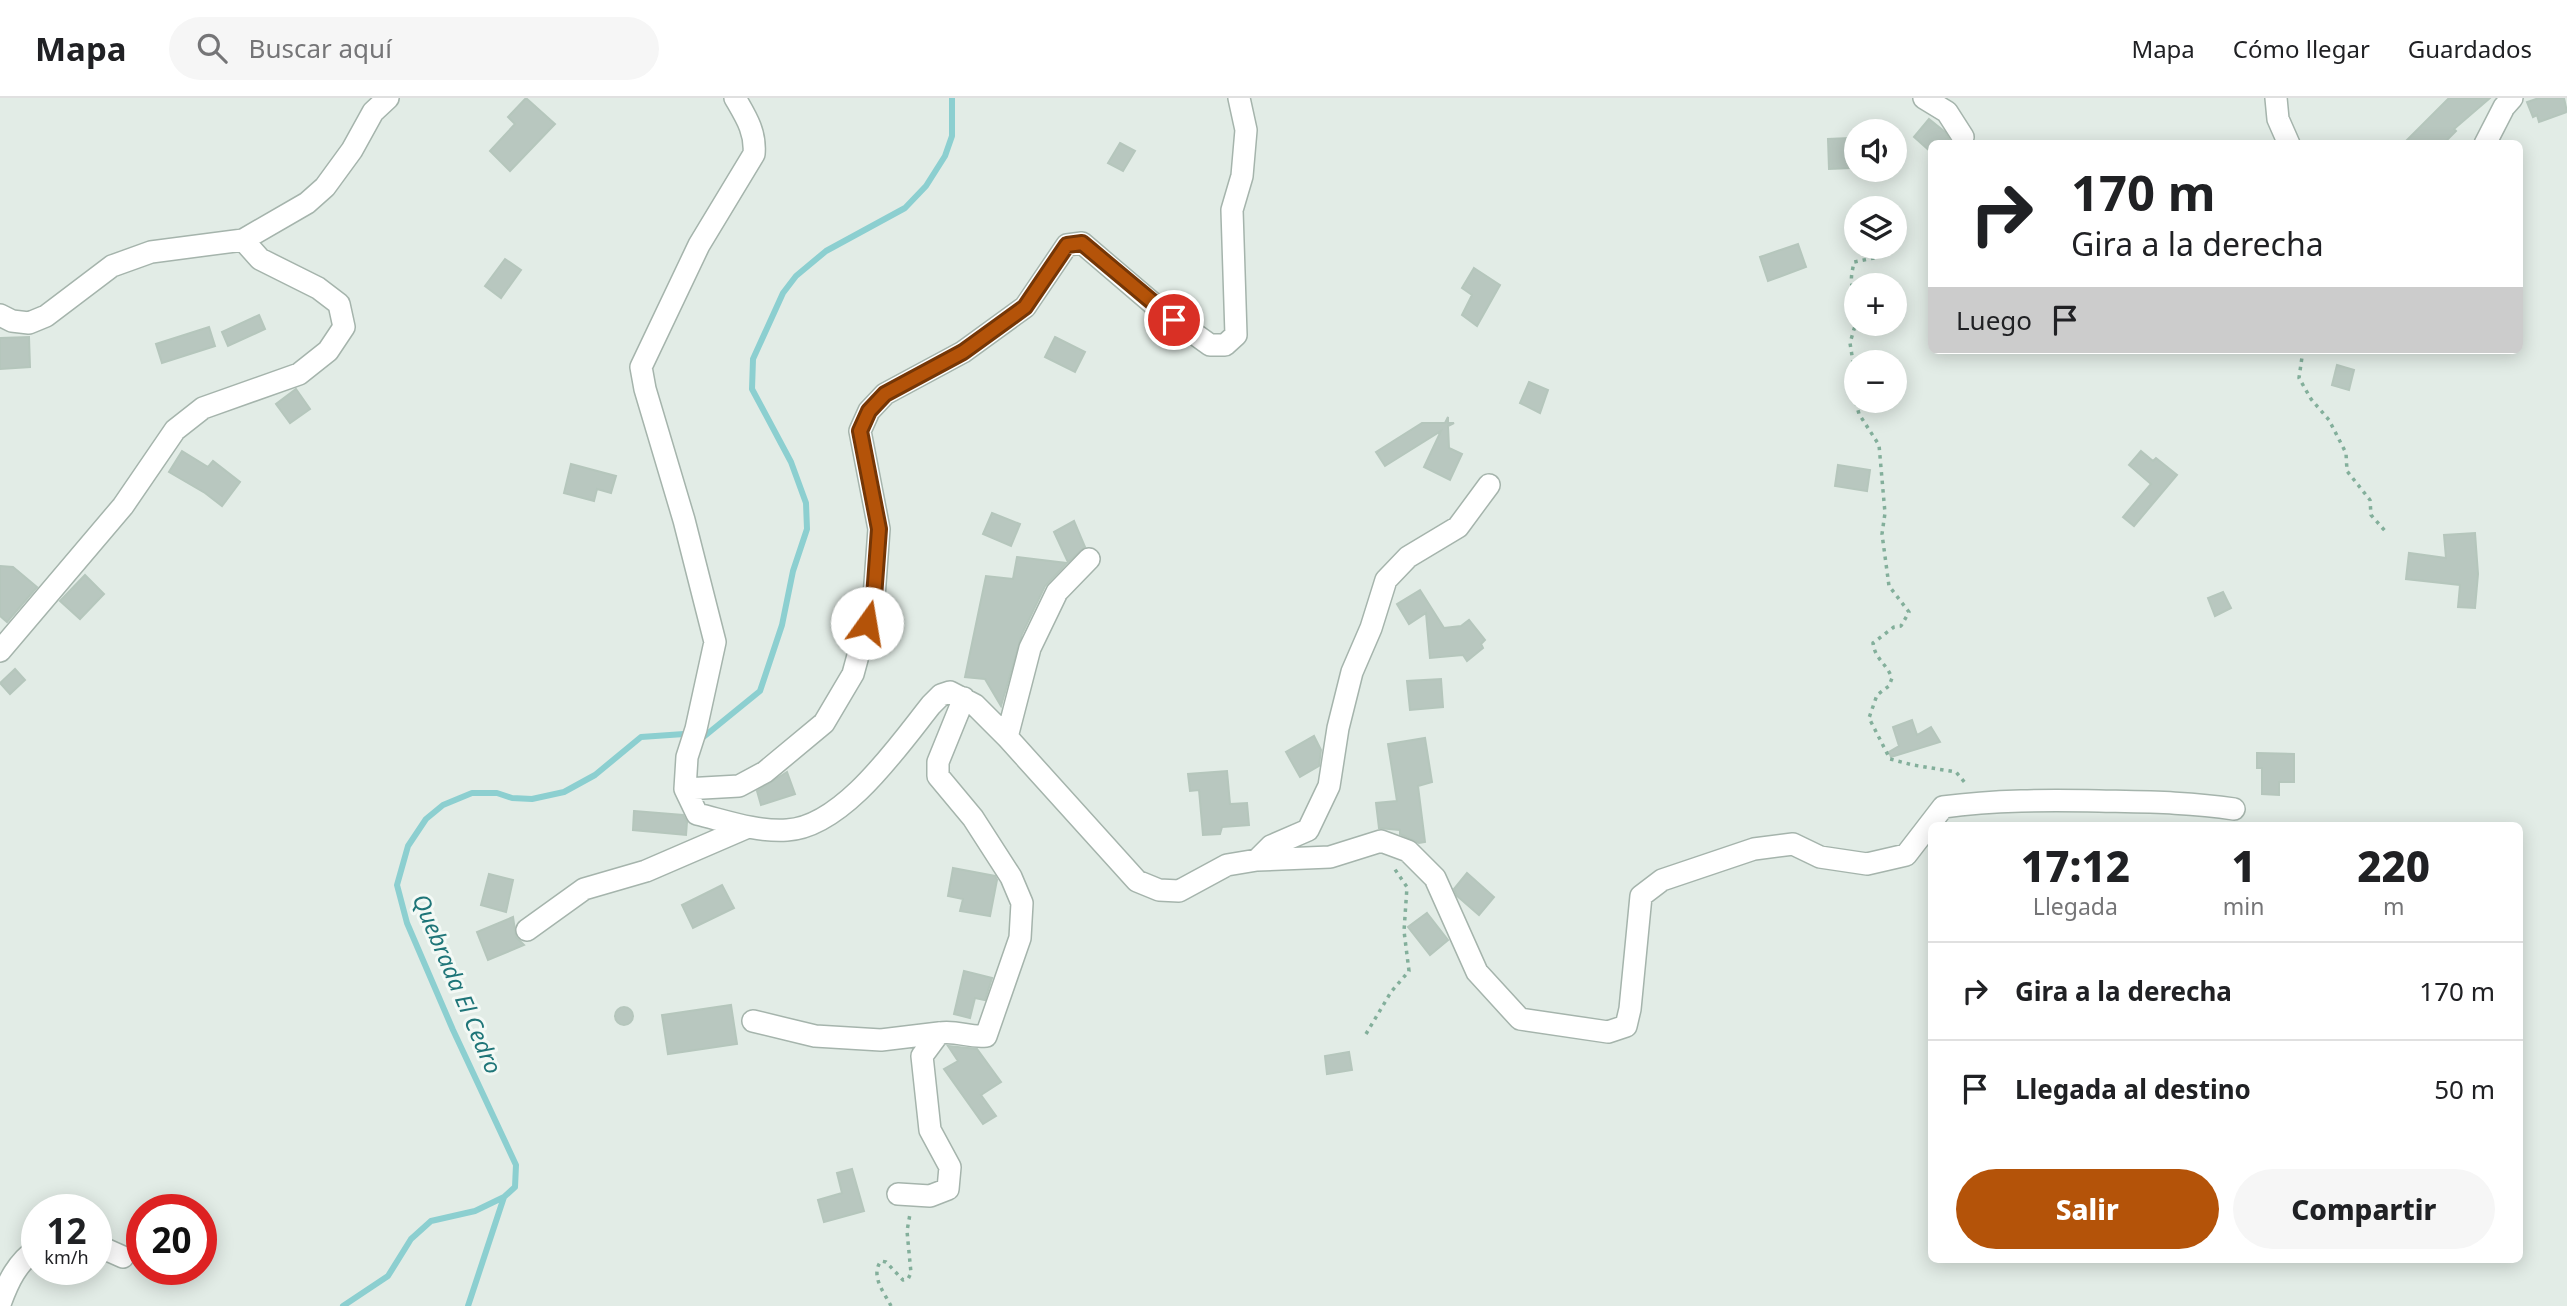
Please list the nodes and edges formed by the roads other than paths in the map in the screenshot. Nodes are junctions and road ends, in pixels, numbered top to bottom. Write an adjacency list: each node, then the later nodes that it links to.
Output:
1 (388, 98): 10 (street)
2 (735, 98): 17 (street)
3 (1238, 98): 17 (street)
4 (1924, 98): 7 (street)
5 (2276, 98): 8 (street)
6 (2512, 98): 9 (street)
7 (1963, 137)
8 (2287, 140)
9 (2487, 140)
10 (243, 240): 11 (street); 14 (street)
11 (0, 315)
12 (1489, 485): 22 (street)
13 (1089, 559): 16 (street)
14 (0, 651)
15 (964, 698): 16 (street); 21 (street); 25 (street)
16 (1007, 737): 22 (street)
17 (685, 789): 21 (street)
18 (2234, 809): 19 (street)
19 (1931, 822)
20 (1928, 826): 22 (street)
21 (748, 827): 23 (street)
22 (1257, 860)
23 (527, 930)
24 (753, 1021): 25 (street)
25 (939, 1033): 26 (street)
26 (898, 1194)
27 (112, 1252): 28 (street)
28 (123, 1257)
29 (21, 1262): 30 (street)
30 (0, 1304)

